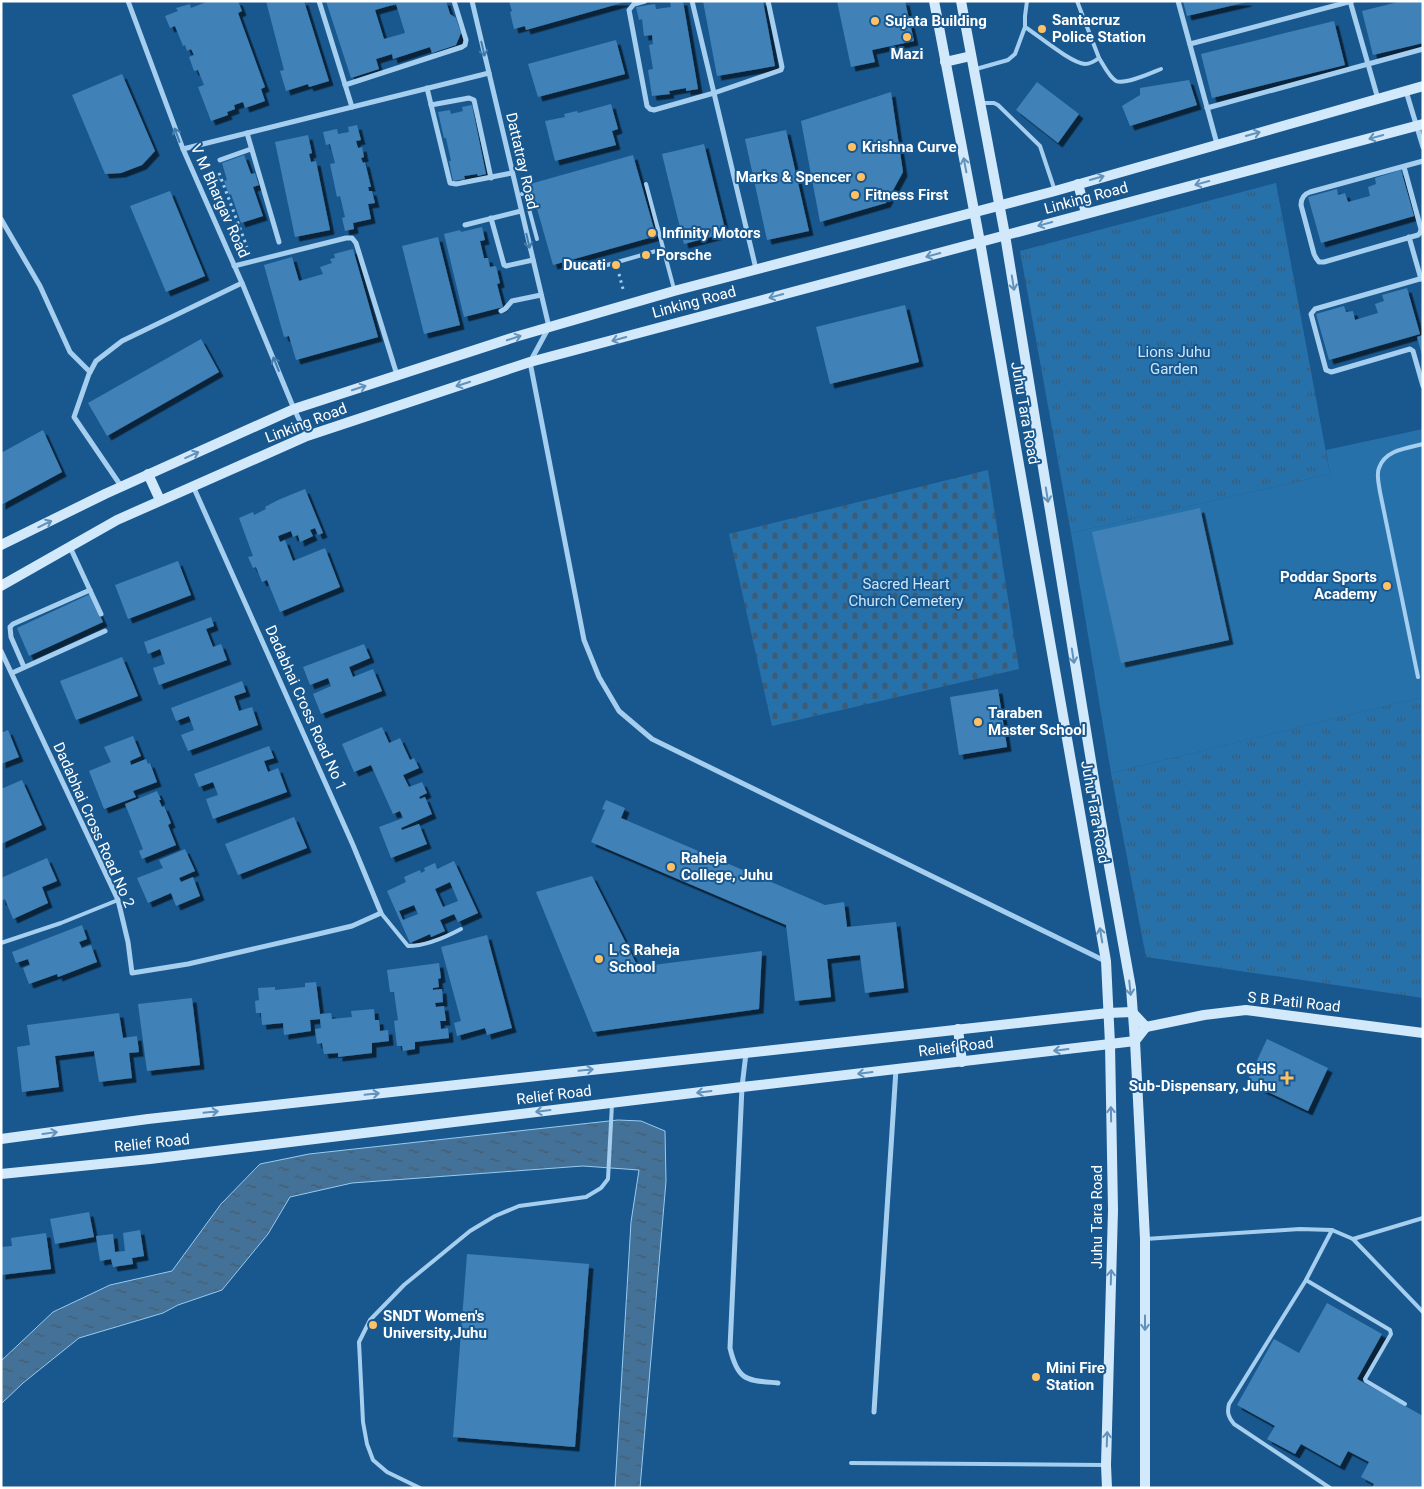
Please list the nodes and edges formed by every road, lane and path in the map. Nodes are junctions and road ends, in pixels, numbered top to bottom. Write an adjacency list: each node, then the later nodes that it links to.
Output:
1 (128, 1): 38 (street, V M Bhargav Road, one-way to 1)
2 (320, 1): 24 (street)
3 (454, 1): 24 (street)
4 (472, 1): 23 (street, Dattatray Road, one-way to 23)
5 (645, 1): 28 (street)
6 (692, 1): 28 (street)
7 (768, 1): 28 (street)
8 (934, 1): 19 (main road, Juhu Tara Road)
9 (961, 1): 17 (main road, Juhu Tara Road)
10 (1027, 1): 14 (lane)
11 (1077, 1): 18 (lane)
12 (1178, 1): 15 (street)
13 (1350, 1): 15 (street); 20 (street)
14 (1025, 27): 18 (lane); 22 (lane)
15 (1190, 44): 33 (street)
16 (1423, 49): 20 (street)
17 (971, 56): 19 (main road); 22 (main road, Juhu Tara Road)
18 (1099, 58): 21 (lane)
19 (946, 62): 53 (main road, Juhu Tara Road, one-way to 19)
20 (1368, 64): 29 (street); 33 (street)
21 (1161, 69)
22 (974, 70): 30 (main road, Juhu Tara Road)
23 (489, 73): 26 (street); 43 (street, Dattatray Road)
24 (345, 84): 32 (street)
25 (1423, 86): 27 (main road, Linking Road)
26 (427, 88): 31 (street); 32 (street)
27 (1406, 91): 29 (main road, Linking Road); 34 (street)
28 (714, 92): 68 (street)
29 (1378, 99): 36 (main road, Linking Road, one-way to 29)
30 (980, 103): 47 (lane); 51 (main road, Juhu Tara Road)
31 (431, 105): 44 (street); 44 (street)
32 (352, 107): 35 (street)
33 (1207, 108): 36 (street)
34 (1420, 125): 37 (street); 54 (main road, Linking Road, one-way to 54)
35 (247, 133): 38 (street); 39 (street)
36 (1217, 144): 46 (main road, Linking Road, one-way to 36)
37 (1423, 147)
38 (183, 149): 67 (street, V M Bhargav Road)
39 (251, 149): 40 (street); 61 (street)
40 (220, 160): 63 (path)
41 (1423, 161): 42 (street)
42 (1404, 166): 59 (street); 59 (street)
43 (512, 173): 44 (street); 50 (street, Dattatray Road)
44 (491, 178)
45 (646, 184): 64 (lane)
46 (1078, 184): 47 (main road, Linking Road); 54 (main road)
47 (1055, 191): 51 (main road, Linking Road)
48 (531, 192): 49 (lane)
49 (525, 194): 50 (lane); 60 (lane)
50 (518, 195): 52 (street, Dattatray Road)
51 (1000, 206): 53 (main road, Linking Road); 58 (main road, Juhu Tara Road)
52 (521, 211): 55 (street); 65 (street, Dattatray Road, one-way to 65)
53 (974, 213): 62 (main road, Juhu Tara Road); 68 (main road, Linking Road)
54 (1086, 213): 58 (main road, Linking Road, one-way to 58)
55 (491, 218): 57 (street); 65 (street)
56 (1, 219): 76 (street)
57 (465, 226)
58 (1005, 235): 62 (main road, Linking Road); 101 (main road, Juhu Tara Road, one-way to 101)
59 (1409, 237): 69 (street)
60 (537, 239)
61 (279, 242)
62 (980, 242): 75 (main road, Linking Road, one-way to 75); 100 (main road, Juhu Tara Road, one-way to 62)
63 (247, 247)
64 (663, 249): 66 (lane); 71 (lane)
65 (533, 260): 72 (street, Dattatray Road)
66 (607, 265)
67 (234, 266): 70 (street, V M Bhargav Road); 77 (street)
68 (756, 270): 71 (main road, Linking Road)
69 (1422, 278): 78 (street)
70 (242, 283): 76 (street); 79 (street, V M Bhargav Road, one-way to 70)
71 (674, 291): 74 (main road, Linking Road)
72 (541, 295): 73 (street); 74 (street, Dattatray Road)
73 (501, 311)
74 (549, 327): 75 (street); 77 (main road, Linking Road, one-way to 74)
75 (530, 362): 80 (main road, Linking Road, one-way to 80); 100 (street)
76 (90, 372): 83 (street)
77 (397, 376): 79 (main road, Linking Road, one-way to 77)
78 (1423, 386)
79 (294, 410): 80 (street, V M Bhargav Road); 82 (main road, Linking Road, one-way to 79)
80 (307, 436): 84 (main road, Linking Road)
81 (1423, 444): 95 (lane)
82 (148, 474): 83 (main road, Linking Road); 85 (main road)
83 (122, 486): 86 (main road, Linking Road, one-way to 83)
84 (193, 486): 85 (main road, Linking Road); 97 (street, Dadabhai Cross Road No 1)
85 (160, 500): 87 (main road, Linking Road)
86 (1, 545)
87 (70, 547): 88 (main road, Linking Road); 89 (street)
88 (1, 586)
89 (90, 590): 90 (street); 93 (street)
90 (101, 614)
91 (105, 630): 93 (street)
92 (1, 651): 94 (street, Dadabhai Cross Road No 2)
93 (24, 667): 94 (street)
94 (12, 673): 96 (street, Dadabhai Cross Road No 2)
95 (1418, 677)
96 (118, 900): 97 (street, Dadabhai Cross Road No 2); 99 (lane)
97 (381, 913): 98 (lane)
98 (461, 929)
99 (1, 943)
100 (1106, 961): 102 (main road, Juhu Tara Road)
101 (1132, 1012): 102 (main road); 103 (main road); 106 (main road, Juhu Tara Road)
102 (1108, 1013): 104 (main road, Relief Road); 107 (main road, Juhu Tara Road)
103 (1146, 1027): 105 (main road, S B Patil Road); 106 (main road)
104 (958, 1028): 108 (main road, Relief Road); 109 (main road)
105 (1423, 1033)
106 (1135, 1041): 107 (main road, Relief Road); 117 (main road, Juhu Tara Road)
107 (1110, 1044): 109 (main road, Relief Road, one-way to 109); 125 (main road, Juhu Tara Road, one-way to 107)
108 (746, 1052): 111 (street); 113 (main road, Relief Road, one-way to 108)
109 (962, 1062): 110 (main road, Relief Road)
110 (896, 1069): 111 (main road, Relief Road, one-way to 111); 123 (street)
111 (742, 1087): 112 (main road, Relief Road, one-way to 112); 121 (street)
112 (612, 1103): 114 (main road, Relief Road, one-way to 114); 126 (lane)
113 (1, 1139)
114 (1, 1174)
115 (1423, 1218): 118 (lane)
116 (1332, 1230): 117 (lane); 118 (lane); 119 (lane)
117 (1145, 1239): 128 (main road, Juhu Tara Road, one-way to 128)
118 (1353, 1239): 120 (lane)
119 (1306, 1280): 122 (lane); 129 (lane)
120 (1423, 1312)
121 (778, 1383)
122 (1406, 1404)
123 (874, 1412)
124 (851, 1463): 125 (lane)
125 (1106, 1465): 127 (main road, Juhu Tara Road)
126 (420, 1488)
127 (1107, 1488)
128 (1145, 1488)
129 (1330, 1488)

